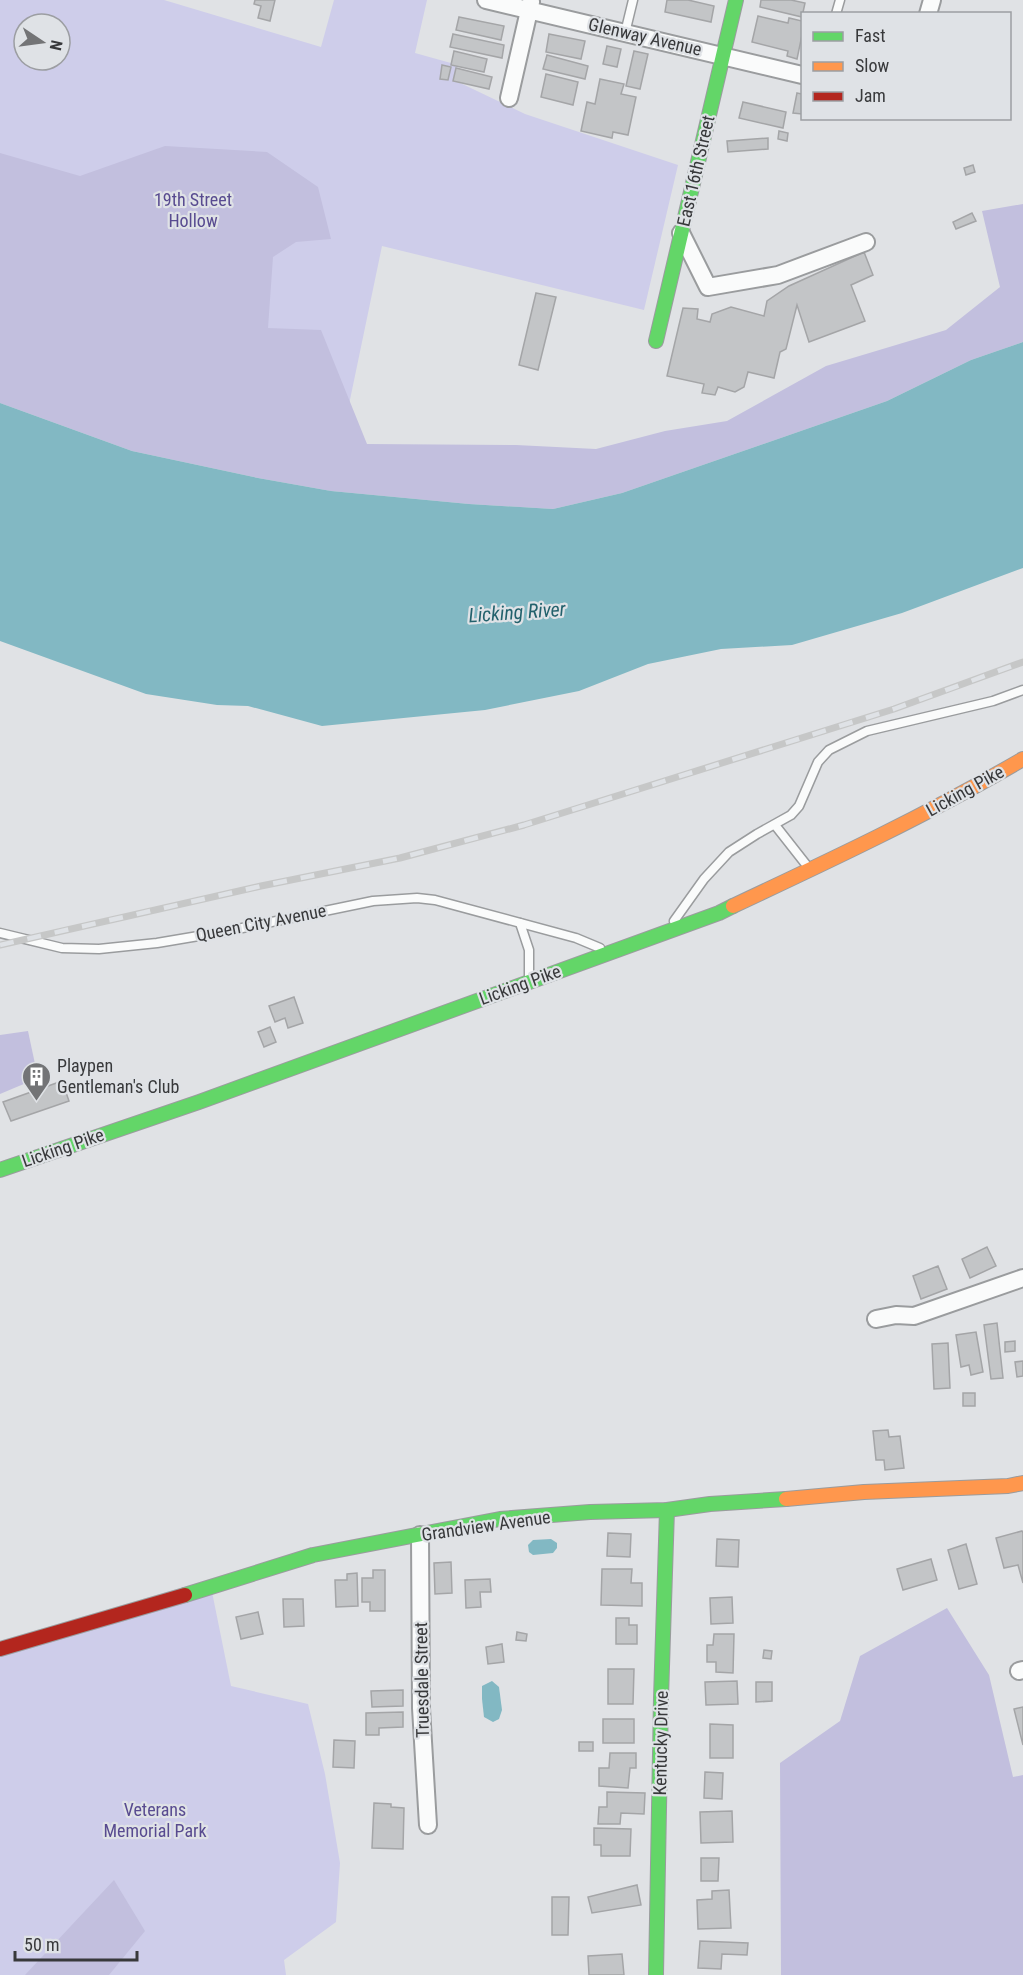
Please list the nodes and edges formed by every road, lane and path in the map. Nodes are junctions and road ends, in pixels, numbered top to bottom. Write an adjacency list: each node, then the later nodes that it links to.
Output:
1 (486, 0): 4 (street, Glenway Avenue)
2 (633, 0): 5 (lane)
3 (736, 0): 6 (street, East 16th Street)
4 (530, 5): 5 (street, Glenway Avenue); 8 (street)
5 (625, 33): 6 (street, Glenway Avenue)
6 (723, 55): 7 (street, Glenway Avenue); 9 (street, East 16th Street)
7 (801, 75)
8 (509, 98)
9 (681, 233): 10 (street); 11 (street, East 16th Street)
10 (866, 242)
11 (656, 341)
12 (1023, 690): 14 (lane)
13 (1023, 759): 15 (street, Licking Pike)
14 (775, 825): 15 (lane); 17 (lane)
15 (810, 870): 17 (street, Licking Pike)
16 (520, 923): 18 (lane, Queen City Avenue); 19 (lane, Queen City Avenue); 20 (lane)
17 (667, 930): 19 (street, Licking Pike)
18 (0, 933)
19 (609, 952): 20 (street, Licking Pike)
20 (529, 981): 21 (street, Licking Pike)
21 (0, 1170)
22 (1023, 1278): 23 (street)
23 (876, 1319)
24 (1023, 1484): 25 (street, Grandview Avenue)
25 (667, 1510): 26 (street, Grandview Avenue); 29 (street, Kentucky Drive)
26 (420, 1535): 27 (street, Grandview Avenue); 28 (street, Truesdale Street)
27 (0, 1649)
28 (428, 1825)
29 (656, 1975)

